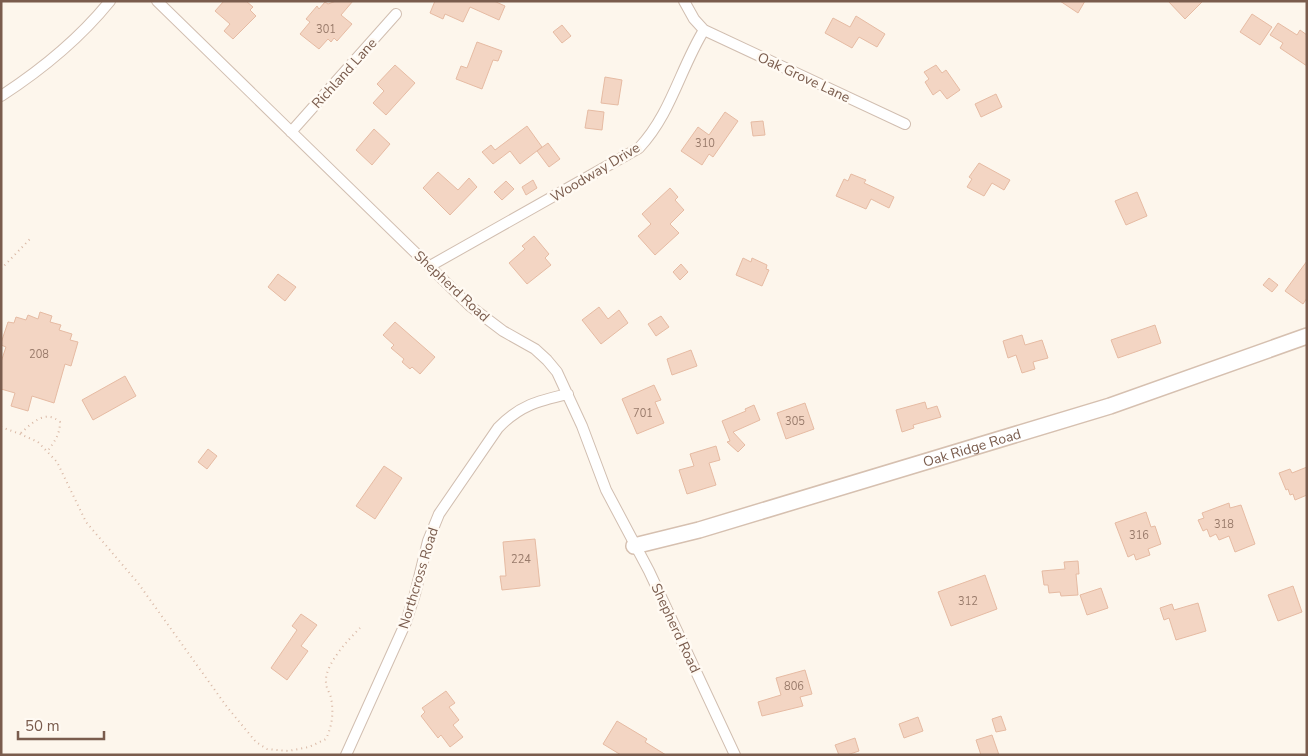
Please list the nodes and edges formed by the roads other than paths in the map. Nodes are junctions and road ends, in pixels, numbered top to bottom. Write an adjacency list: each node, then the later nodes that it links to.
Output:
1 (110, 1): 6 (street)
2 (157, 1): 8 (street, Shepherd Road)
3 (684, 1): 5 (street)
4 (396, 14): 8 (street, Richland Lane)
5 (704, 30): 7 (street, Oak Grove Lane); 9 (street, Woodway Drive)
6 (1, 96)
7 (905, 124)
8 (291, 132): 9 (street, Shepherd Road)
9 (430, 266): 11 (street, Shepherd Road)
10 (1307, 336): 12 (street, Oak Ridge Road)
11 (568, 394): 12 (street, Shepherd Road); 13 (street, Northcross Road)
12 (634, 546): 14 (street, Shepherd Road)
13 (346, 755)
14 (735, 755)

